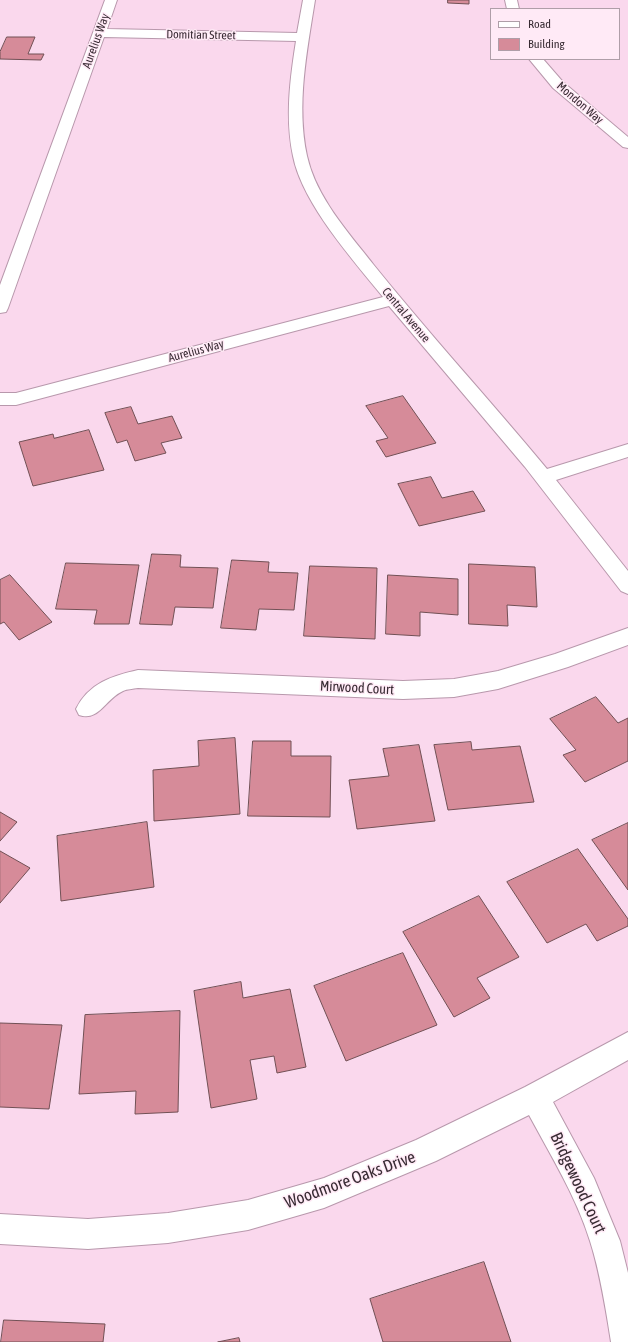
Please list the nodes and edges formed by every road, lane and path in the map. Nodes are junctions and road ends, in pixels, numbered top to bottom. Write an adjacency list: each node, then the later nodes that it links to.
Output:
1 (111, 0): 3 (street, Aurelius Way)
2 (309, 0): 4 (street, Central Avenue)
3 (99, 33): 4 (street, Domitian Street); 8 (street, Aurelius Way)
4 (304, 37): 7 (street, Central Avenue)
5 (537, 60): 6 (street, Mondon Way)
6 (628, 144)
7 (392, 300): 9 (street, Aurelius Way); 11 (street, Central Avenue)
8 (0, 308)
9 (0, 399)
10 (628, 450): 11 (street)
11 (544, 477): 12 (street, Central Avenue)
12 (628, 586)
13 (628, 636): 14 (street, Mirwood Court)
14 (88, 709)
15 (628, 1045): 16 (street, Woodmore Oaks Drive)
16 (535, 1097): 17 (street, Woodmore Oaks Drive); 18 (street, Bridgewood Court)
17 (0, 1229)
18 (627, 1342)

